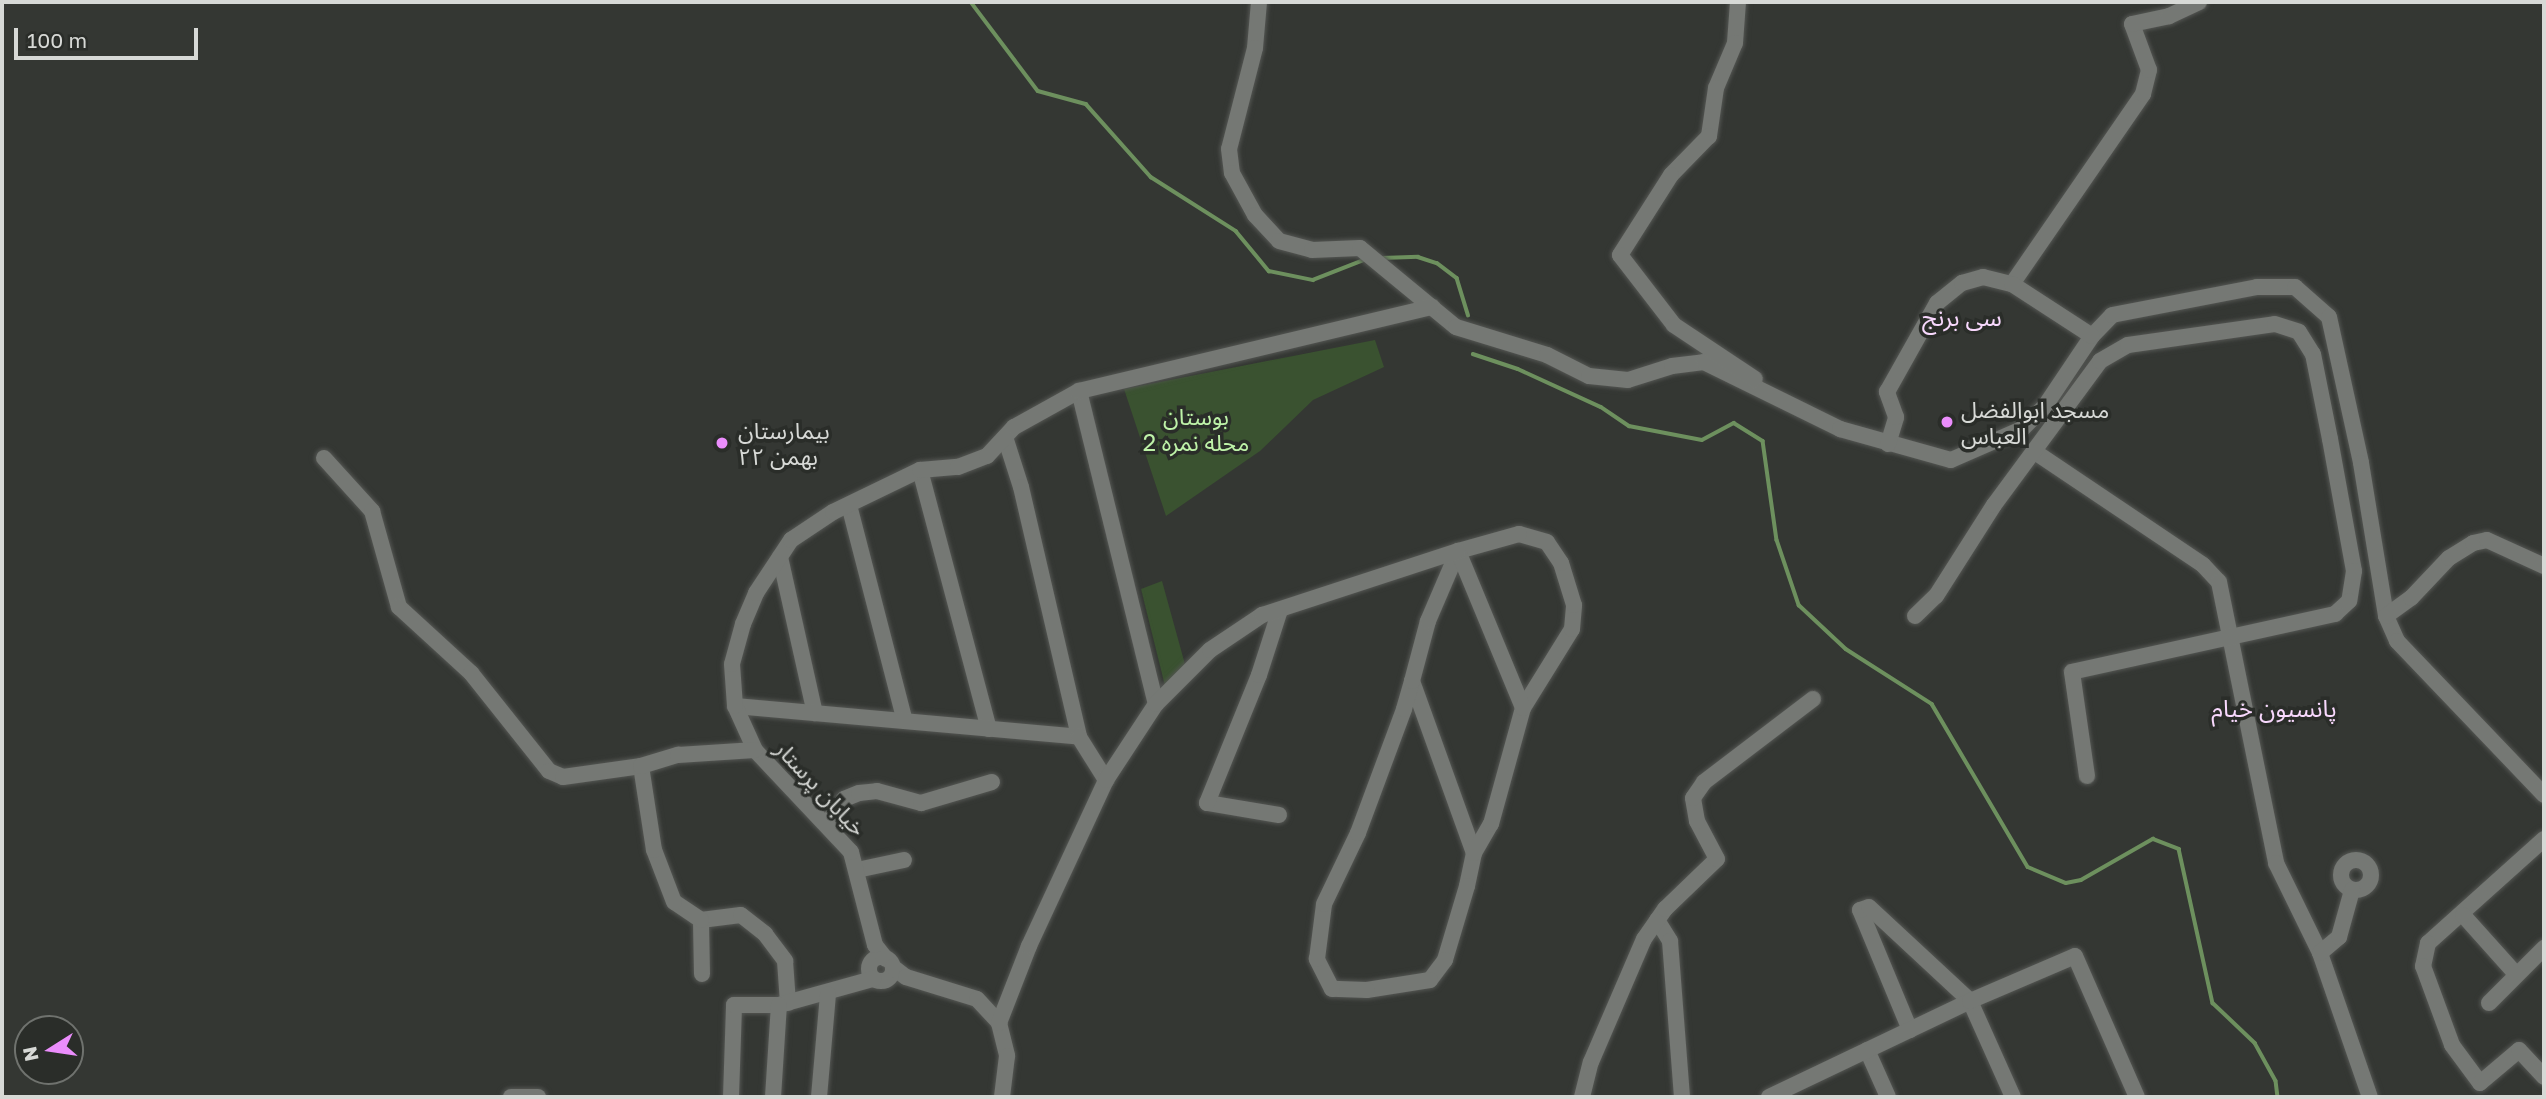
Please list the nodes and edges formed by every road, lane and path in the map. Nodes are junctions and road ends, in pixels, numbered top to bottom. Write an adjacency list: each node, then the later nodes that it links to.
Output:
1 (1259, 2): 5 (street)
2 (1738, 2): 7 (street)
3 (2199, 2): 4 (street)
4 (2012, 284): 6 (street); 10 (street)
5 (1432, 307): 7 (street); 8 (street)
6 (2092, 336): 10 (street); 20 (street)
7 (1762, 390): 10 (street)
8 (1079, 391): 9 (street); 24 (street)
9 (1005, 437): 13 (street); 30 (street)
10 (1888, 444)
11 (2035, 452): 19 (street); 21 (street); 21 (street)
12 (324, 457): 32 (street)
13 (920, 470): 14 (street); 29 (street)
14 (849, 505): 16 (street); 28 (street)
15 (1458, 551): 18 (street); 22 (street); 26 (street); 26 (street)
16 (780, 557): 25 (street, خیابان پرستار); 27 (street)
17 (2544, 565): 20 (street)
18 (1280, 610): 24 (street); 37 (street)
19 (1915, 616)
20 (2386, 616): 36 (street)
21 (2233, 638): 33 (street); 48 (street)
22 (1412, 681): 40 (street); 40 (street)
23 (1813, 699): 46 (street)
24 (1156, 704): 34 (street)
25 (735, 706): 27 (street); 31 (street, خیابان پرستار)
26 (1523, 708): 40 (street)
27 (815, 713): 28 (street)
28 (905, 721): 29 (street)
29 (989, 729): 30 (street)
30 (1079, 737): 34 (street)
31 (755, 750): 32 (street); 38 (street, خیابان پرستار)
32 (641, 766): 45 (street)
33 (2087, 776)
34 (1106, 779): 56 (street)
35 (992, 782): 38 (street)
36 (2544, 795)
37 (1279, 815)
38 (827, 824): 42 (street, خیابان پرستار)
39 (2544, 839): 44 (street)
40 (1474, 853)
41 (904, 860): 42 (street)
42 (857, 870): 49 (street, خیابان پرستار)
43 (2352, 890): 48 (street)
44 (2463, 915): 51 (street); 59 (street)
45 (701, 920): 50 (street); 55 (street)
46 (1657, 920): 66 (street); 67 (street)
47 (2544, 948): 51 (street)
48 (2319, 954): 72 (street)
49 (882, 973): 52 (street); 56 (street)
50 (702, 974)
51 (2516, 974): 54 (street)
52 (828, 994): 55 (street); 64 (street)
53 (1970, 1001): 57 (street); 57 (street); 70 (street); 71 (street)
54 (2489, 1003)
55 (783, 1004): 62 (street); 63 (street)
56 (999, 1024): 65 (street)
57 (1910, 1030): 58 (street)
58 (1867, 1050): 68 (street); 69 (street)
59 (2544, 1077)
60 (511, 1097): 61 (street)
61 (538, 1097)
62 (731, 1097)
63 (773, 1097)
64 (819, 1097)
65 (1002, 1097)
66 (1582, 1097)
67 (1682, 1097)
68 (1769, 1097)
69 (1888, 1097)
70 (2013, 1097)
71 (2137, 1097)
72 (2370, 1097)

